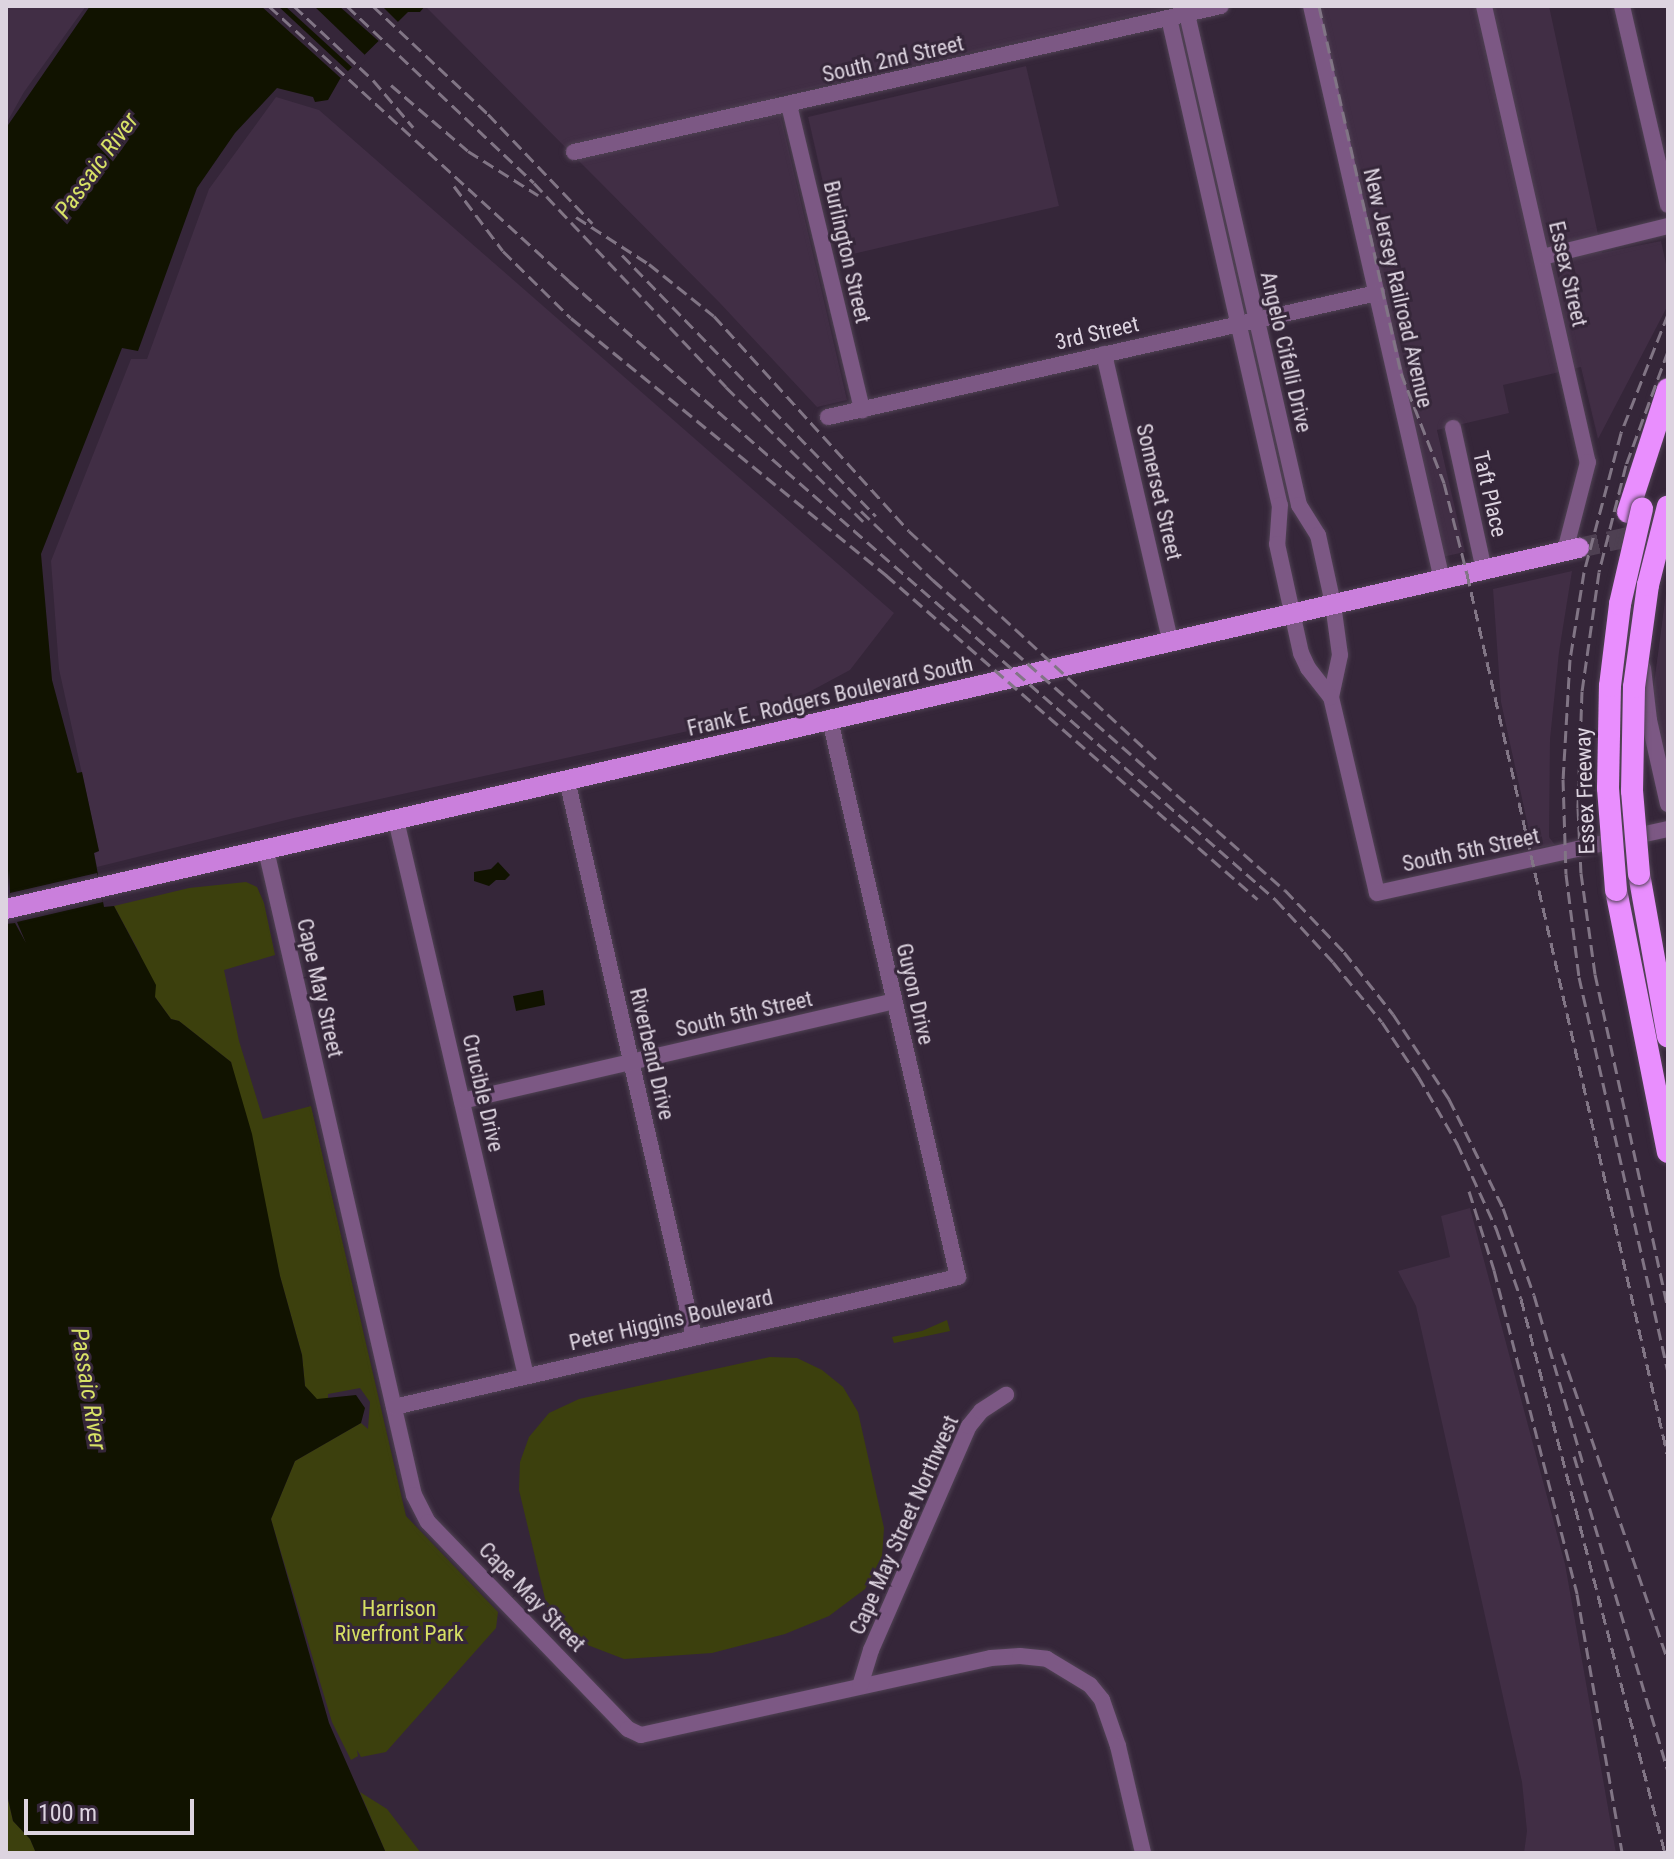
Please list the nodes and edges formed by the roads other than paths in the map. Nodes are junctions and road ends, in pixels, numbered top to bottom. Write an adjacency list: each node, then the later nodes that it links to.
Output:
1 (1221, 6): 5 (street, South 2nd Street)
2 (1311, 6): 12 (street, New Jersey Railroad Avenue)
3 (1484, 6): 11 (street, Essex Street)
4 (1622, 6): 9 (street)
5 (1187, 14): 6 (street, South 2nd Street); 13 (street, Angelo Cifelli Drive)
6 (1169, 18): 7 (street, South 2nd Street); 14 (street, Angelo Cifelli Drive)
7 (789, 105): 8 (street, South 2nd Street); 17 (street, Burlington Street)
8 (574, 152)
9 (1668, 205)
10 (1668, 226): 11 (street)
11 (1542, 257): 25 (street, Essex Street)
12 (1377, 293): 13 (street, 3rd Street); 27 (street, New Jersey Railroad Avenue)
13 (1256, 320): 14 (street, 3rd Street); 28 (street, Angelo Cifelli Drive)
14 (1238, 323): 15 (street, 3rd Street); 29 (street, Angelo Cifelli Drive)
15 (1104, 354): 17 (street, 3rd Street); 30 (street, Somerset Street)
16 (1668, 389): 22 (highway)
17 (862, 410): 18 (street, 3rd Street)
18 (828, 417)
19 (1453, 428): 26 (street, Taft Place)
20 (1668, 430): 22 (highway, Essex Freeway)
21 (1668, 506): 41 (highway, bridge)
22 (1635, 511): 44 (highway, Essex Freeway, bridge)
23 (1668, 528): 24 (main road)
24 (1646, 533): 34 (street)
25 (1572, 550): 26 (main road, Frank E. Rodgers Boulevard South)
26 (1484, 570): 27 (main road, Frank E. Rodgers Boulevard South)
27 (1442, 580): 28 (main road, Frank E. Rodgers Boulevard South)
28 (1333, 604): 29 (main road, Frank E. Rodgers Boulevard South); 31 (street, Angelo Cifelli Drive)
29 (1292, 613): 30 (main road, Frank E. Rodgers Boulevard South); 31 (street, Angelo Cifelli Drive)
30 (1167, 642): 32 (main road, Frank E. Rodgers Boulevard South)
31 (1331, 697): 38 (street, Angelo Cifelli Drive)
32 (830, 720): 33 (main road, Frank E. Rodgers Boulevard South); 40 (street, Guyon Drive)
33 (567, 780): 35 (main road, Frank E. Rodgers Boulevard South); 42 (street, Riverbend Drive)
34 (1668, 804)
35 (396, 820): 37 (main road); 43 (street, Crucible Drive)
36 (1668, 829): 38 (street, South 5th Street)
37 (266, 850): 39 (main road); 49 (street, Cape May Street)
38 (1377, 893)
39 (10, 908)
40 (894, 1001): 42 (street, South 5th Street); 45 (street, Guyon Drive)
41 (1668, 1036)
42 (632, 1063): 43 (street, South 5th Street); 46 (street, Riverbend Drive)
43 (462, 1101): 47 (street, Crucible Drive)
44 (1668, 1152)
45 (958, 1277): 46 (street, Peter Higgins Boulevard)
46 (694, 1337): 47 (street, Peter Higgins Boulevard)
47 (526, 1376): 49 (street, Peter Higgins Boulevard)
48 (1006, 1395): 50 (street, Cape May Street Northwest)
49 (394, 1407): 50 (street, Cape May Street)
50 (860, 1686): 51 (street, Cape May Street)
51 (1143, 1853)

